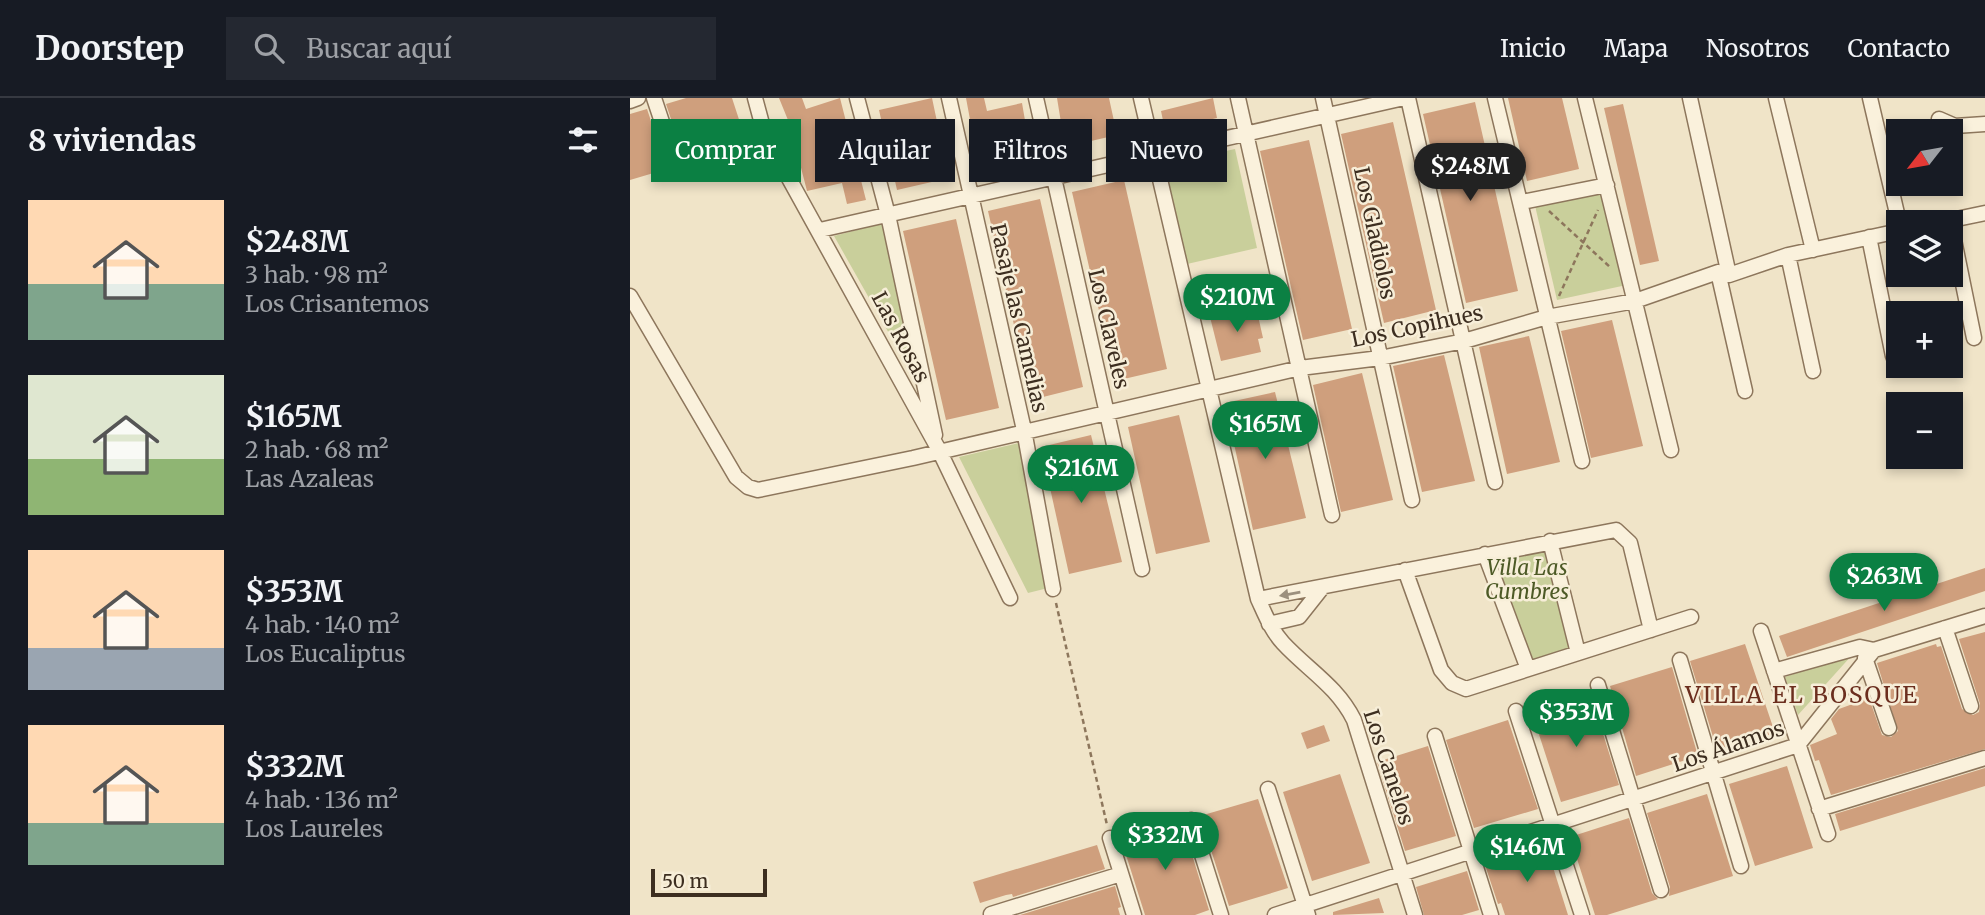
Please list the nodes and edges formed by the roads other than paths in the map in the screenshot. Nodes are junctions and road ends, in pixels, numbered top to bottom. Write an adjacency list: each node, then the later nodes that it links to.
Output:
1 (638, 98): 16 (street)
2 (654, 98): 18 (street)
3 (755, 98): 35 (street, Las Rosas)
4 (858, 98): 33 (street)
5 (949, 98): 29 (street, Pasaje las Camelias)
6 (1036, 98): 19 (street, Los Claveles)
7 (1141, 98): 20 (street, Los Canelos)
8 (1238, 98): 23 (street)
9 (1323, 98): 17 (street, Los Gladiolos)
10 (1406, 98): 17 (street); 47 (street)
11 (1495, 98): 30 (street)
12 (1586, 98): 28 (street)
13 (1690, 98): 40 (street)
14 (1776, 98): 38 (street)
15 (1870, 98): 31 (street)
16 (630, 101)
17 (1328, 116): 23 (street); 48 (street, Los Gladiolos)
18 (661, 119)
19 (1040, 119)
20 (1145, 119)
21 (1985, 124): 22 (street)
22 (1964, 125)
23 (1246, 134): 24 (street); 49 (street)
24 (1227, 138)
25 (1034, 182): 29 (street)
26 (1053, 182): 53 (street, Los Claveles)
27 (1159, 182): 51 (street, Los Canelos)
28 (1606, 186): 30 (street); 43 (street)
29 (970, 196): 33 (street); 54 (street, Pasaje las Camelias)
30 (1522, 202): 44 (street)
31 (1896, 210)
32 (1985, 213): 34 (street)
33 (888, 215): 35 (street); 55 (street)
34 (1963, 219)
35 (820, 230): 55 (street, Las Rosas)
36 (1886, 234): 37 (street, Los Copihues)
37 (1869, 237): 38 (street, Los Copihues); 45 (street)
38 (1813, 250): 39 (street, Los Copihues)
39 (1788, 256): 40 (street, Los Copihues); 50 (street)
40 (1724, 274): 43 (street, Los Copihues); 52 (street)
41 (1963, 287): 46 (street)
42 (630, 296): 55 (street, Los Copihues)
43 (1635, 301): 44 (street, Los Copihues); 56 (street)
44 (1546, 317): 47 (street, Los Copihues); 57 (street)
45 (1886, 321)
46 (1974, 338)
47 (1464, 341): 48 (street, Los Copihues); 58 (street)
48 (1380, 358): 49 (street, Los Copihues); 59 (street, Los Gladiolos)
49 (1300, 368): 51 (street, Los Copihues); 60 (street)
50 (1813, 372)
51 (1209, 389): 53 (street, Los Copihues); 68 (street, Los Canelos)
52 (1745, 391)
53 (1106, 412): 54 (street, Los Copihues); 63 (street, Los Claveles)
54 (1024, 430): 55 (street, Los Copihues); 66 (street, Pasaje las Camelias)
55 (939, 450): 67 (street, Las Rosas)
56 (1671, 450)
57 (1582, 461)
58 (1495, 482)
59 (1412, 500)
60 (1332, 515)
61 (1550, 541): 62 (street); 73 (street); 75 (street)
62 (1485, 554): 64 (street); 78 (street)
63 (1142, 569)
64 (1405, 570): 65 (street); 78 (street)
65 (1322, 588): 68 (street, one-way to 68); 71 (street)
66 (1053, 589)
67 (1010, 598)
68 (1258, 599): 71 (street, Los Canelos)
69 (1985, 616): 72 (street)
70 (1691, 617): 73 (street)
71 (1269, 624): 98 (street, Los Canelos)
72 (1945, 628): 76 (street); 81 (street)
73 (1651, 630): 75 (street)
74 (1761, 631): 79 (street)
75 (1578, 653): 78 (street)
76 (1870, 654): 79 (street); 83 (street); 85 (street, Los Álamos)
77 (1680, 660): 87 (street)
78 (1528, 669)
79 (1774, 671): 85 (street)
80 (1598, 685): 89 (street)
81 (1970, 706)
82 (1516, 711): 92 (street)
83 (1889, 728)
84 (1435, 736): 95 (street)
85 (1798, 745): 87 (street, Los Álamos); 90 (street)
86 (1985, 758): 90 (street)
87 (1714, 774): 89 (street, Los Álamos); 96 (street)
88 (1268, 789): 100 (street)
89 (1633, 800): 92 (street, Los Álamos); 99 (street)
90 (1819, 809): 93 (street)
91 (1191, 820): 103 (street)
92 (1553, 825): 95 (street, Los Álamos); 107 (street)
93 (1828, 834)
94 (1110, 838): 97 (street)
95 (1471, 852): 98 (street, Los Álamos); 106 (street)
96 (1741, 866)
97 (1121, 874): 101 (street); 102 (street)
98 (1401, 875): 100 (street, Los Álamos); 105 (street, Los Canelos)
99 (1661, 890)
100 (1306, 910): 104 (street, Los Álamos)
101 (991, 914)
102 (1134, 915)
103 (1221, 915)
104 (1275, 915)
105 (1415, 915)
106 (1491, 915)
107 (1582, 915)

